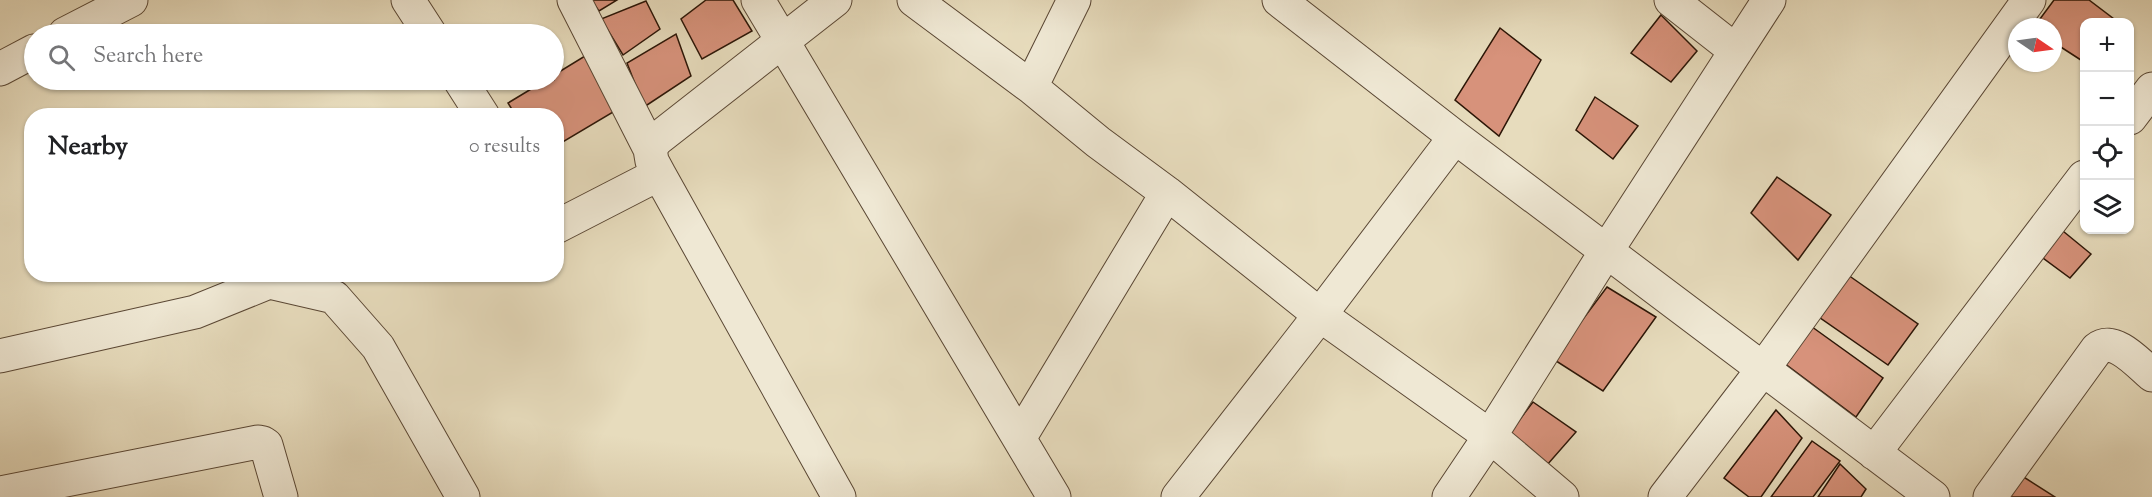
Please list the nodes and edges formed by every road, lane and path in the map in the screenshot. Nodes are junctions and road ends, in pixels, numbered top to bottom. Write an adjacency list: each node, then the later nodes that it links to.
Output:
1 (131, 0): 12 (street)
2 (408, 0): 13 (street)
3 (574, 0): 24 (street)
4 (758, 0): 14 (street)
5 (835, 0): 14 (street)
6 (914, 0): 18 (street)
7 (1074, 0): 18 (street)
8 (1279, 0): 23 (street)
9 (1671, 0): 15 (street)
10 (1769, 0): 15 (street)
11 (2029, 0): 31 (street)
12 (84, 24)
13 (424, 24)
14 (782, 42): 24 (street); 34 (street)
15 (1736, 51): 28 (street)
16 (24, 56): 17 (street)
17 (0, 69)
18 (1031, 87): 26 (street)
19 (2152, 89): 22 (street)
20 (466, 90): 21 (street)
21 (478, 108)
22 (2134, 113)
23 (1455, 137): 28 (street); 29 (street)
24 (655, 161): 27 (street); 39 (street)
25 (2083, 180): 35 (street)
26 (1167, 193): 29 (street); 34 (street)
27 (564, 221)
28 (1607, 250): 31 (street); 33 (street)
29 (1320, 315): 33 (street); 41 (street)
30 (0, 356): 38 (street)
31 (1763, 369): 35 (street); 44 (street)
32 (2152, 375): 46 (street)
33 (1490, 436): 42 (street); 43 (street)
34 (1020, 437): 40 (street)
35 (1874, 453): 45 (street)
36 (0, 493): 37 (street)
37 (281, 497)
38 (463, 497)
39 (839, 497)
40 (1054, 497)
41 (1178, 497)
42 (1449, 497)
43 (1562, 497)
44 (1665, 497)
45 (1933, 497)
46 (1989, 497)

